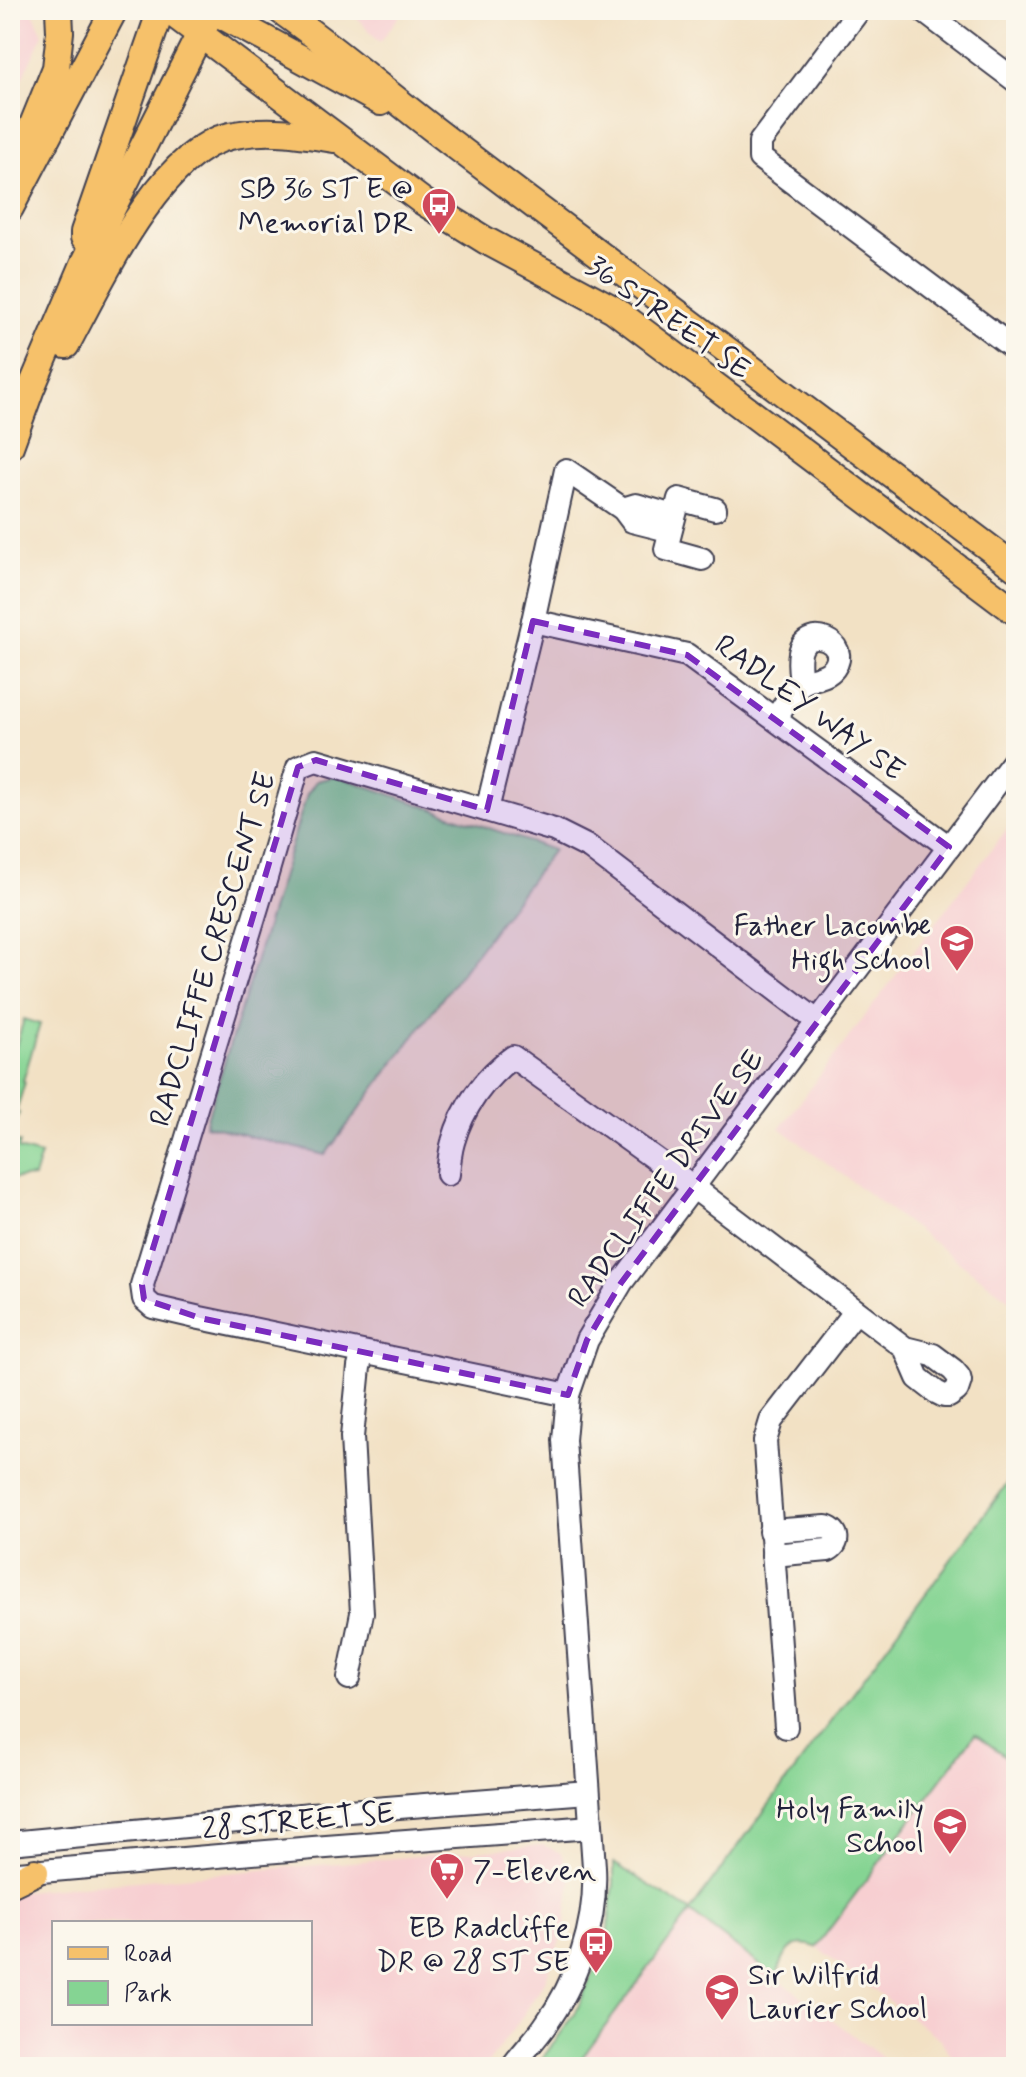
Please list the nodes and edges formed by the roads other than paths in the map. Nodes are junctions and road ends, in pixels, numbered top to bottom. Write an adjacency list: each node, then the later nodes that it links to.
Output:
1 (59, 10): 15 (main road)
2 (114, 10): 15 (main road)
3 (161, 10): 16 (main road)
4 (168, 10): 10 (main road, 36 STREET SE)
5 (212, 10): 10 (main road); 13 (main road)
6 (280, 10): 11 (main road, 36 STREET SE)
7 (301, 10): 11 (main road)
8 (859, 10): 17 (street)
9 (922, 10): 12 (street)
10 (198, 22): 14 (main road, 36 STREET SE); 16 (main road)
11 (314, 34): 13 (main road, 36 STREET SE)
12 (1016, 81)
13 (411, 113): 23 (main road, 36 STREET SE)
14 (337, 139): 18 (main road); 24 (main road, 36 STREET SE)
15 (10, 205)
16 (84, 264): 18 (main road)
17 (1016, 350)
18 (30, 391): 19 (main road)
19 (10, 446)
20 (715, 509): 21 (street)
21 (670, 521): 22 (street); 25 (street)
22 (702, 559)
23 (1016, 568)
24 (1006, 604): 26 (main road, 36 STREET SE)
25 (533, 621): 28 (street, RADLEY WAY SE); 30 (street)
26 (1016, 624)
27 (801, 684): 28 (street)
28 (775, 719): 31 (street, RADLEY WAY SE)
29 (1016, 758): 31 (street, RADCLIFFE DRIVE SE)
30 (487, 810): 32 (street, RADCLIFFE CRESCENT SE); 37 (street, RADCLIFFE CRESCENT SE)
31 (949, 847): 32 (street, RADCLIFFE DRIVE SE)
32 (817, 1021): 34 (street, RADCLIFFE DRIVE SE)
33 (448, 1174): 34 (street)
34 (692, 1187): 35 (street); 38 (street, RADCLIFFE DRIVE SE)
35 (855, 1312): 36 (street); 39 (street)
36 (905, 1348)
37 (363, 1353): 38 (street, RADCLIFFE CRESCENT SE); 41 (street)
38 (568, 1395): 43 (street, RADCLIFFE DRIVE SE)
39 (770, 1531): 40 (street); 40 (street)
40 (773, 1555): 42 (street)
41 (349, 1678)
42 (786, 1727)
43 (588, 1792): 44 (street, RADCLIFFE DRIVE SE); 45 (street, 28 STREET SE)
44 (591, 1827): 46 (street, 28 STREET SE); 48 (street, RADCLIFFE DRIVE SE)
45 (10, 1843)
46 (23, 1873): 47 (main road)
47 (10, 1884)
48 (512, 2067)

